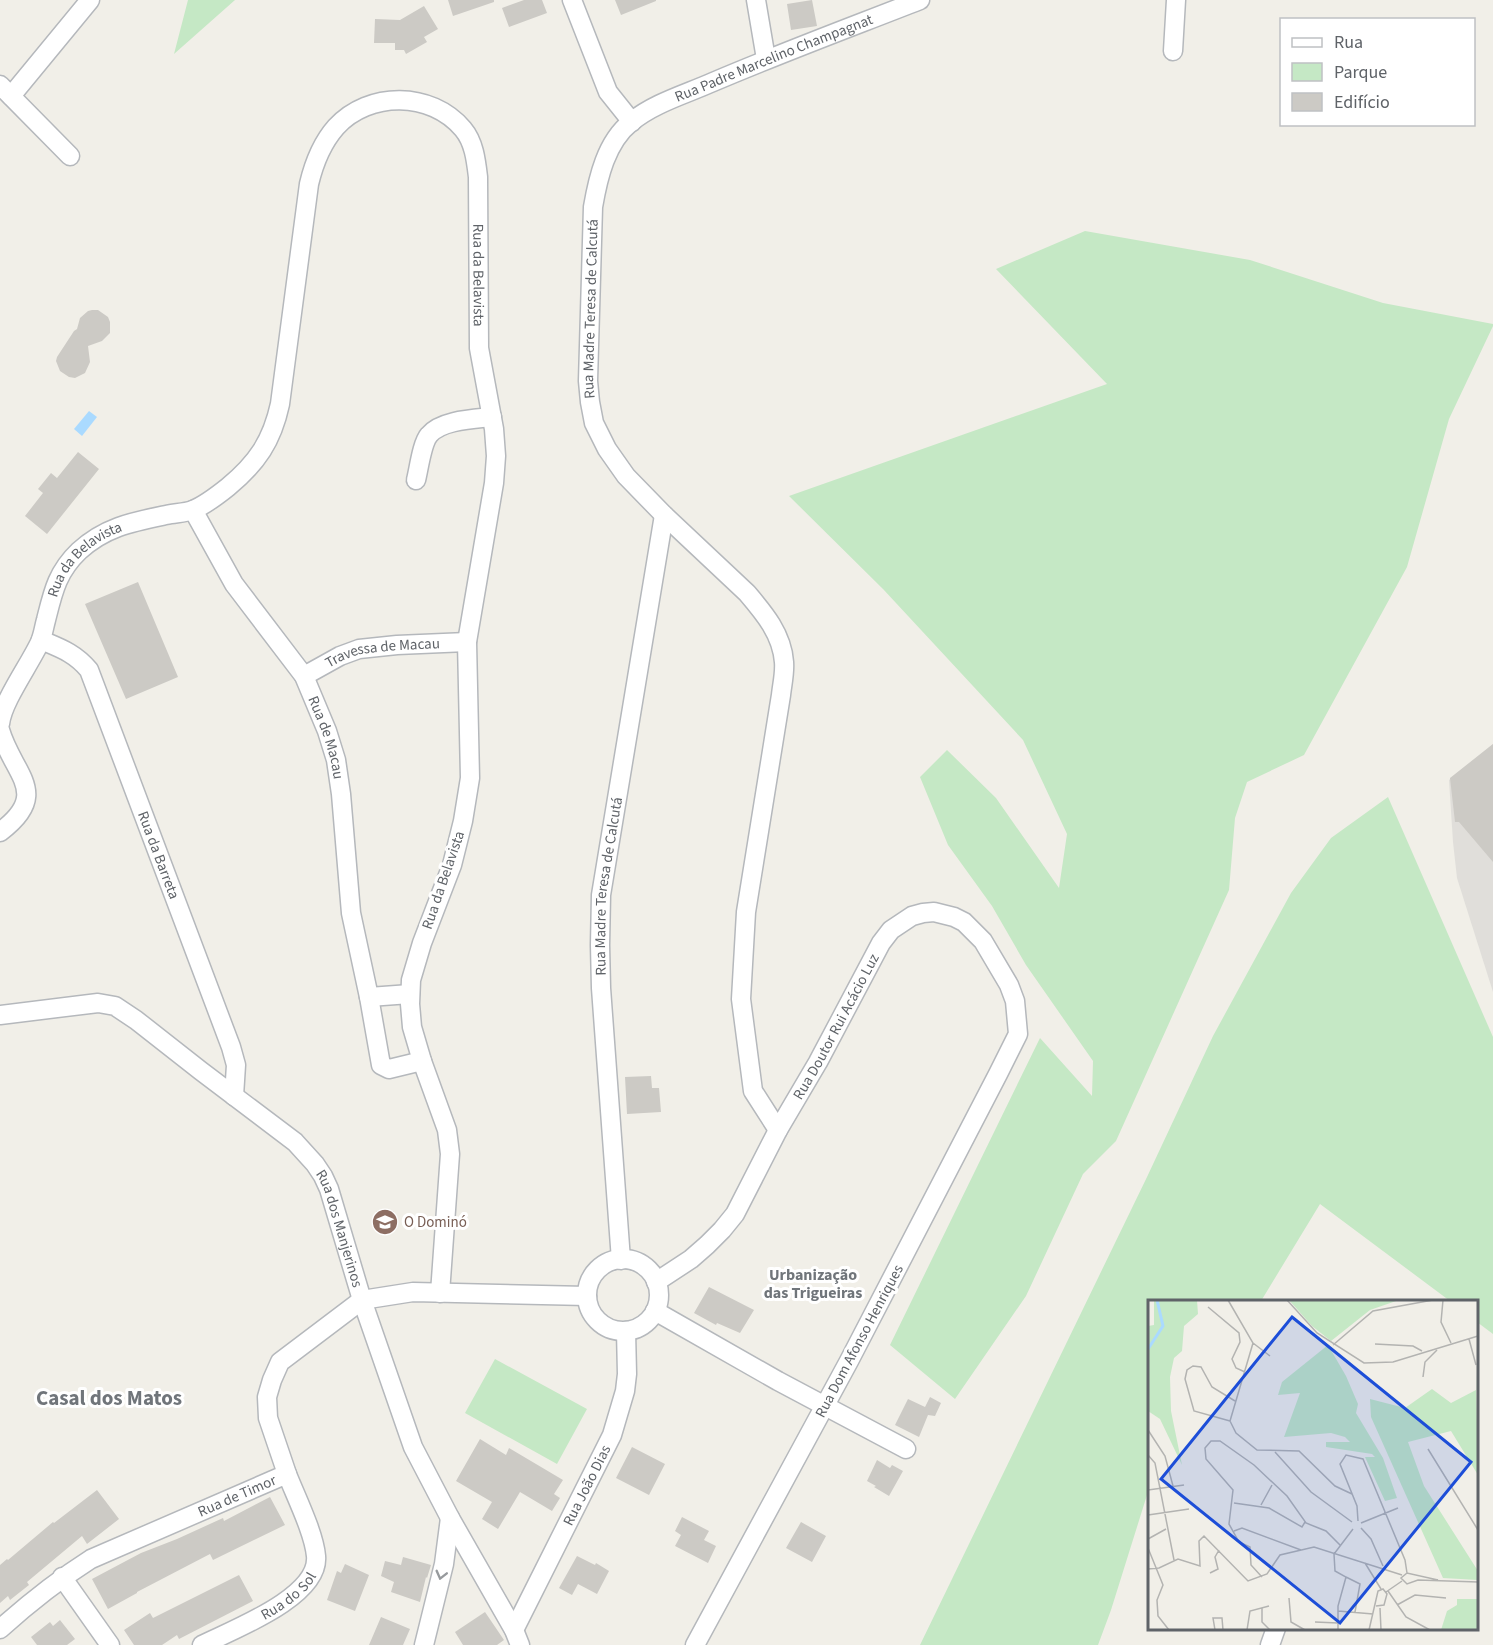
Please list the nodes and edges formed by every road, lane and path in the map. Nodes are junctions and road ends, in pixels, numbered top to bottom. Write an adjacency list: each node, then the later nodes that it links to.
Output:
1 (90, 0): 8 (street)
2 (572, 0): 9 (street)
3 (756, 0): 7 (street)
4 (920, 0): 7 (street, Rua Padre Marcelino Champagnat)
5 (1176, 0): 6 (street)
6 (1173, 51)
7 (766, 59): 9 (street, Rua Padre Marcelino Champagnat)
8 (6, 90): 10 (street)
9 (632, 122): 14 (street, Rua Madre Teresa de Calcutá)
10 (70, 156)
11 (492, 417): 12 (street); 13 (street, Rua da Belavista); 16 (street, Rua da Belavista)
12 (416, 480)
13 (193, 510): 15 (street, Rua da Belavista); 17 (street, Rua de Macau)
14 (664, 515): 27 (street, Rua Madre Teresa de Calcutá); 28 (street, Rua Madre Teresa de Calcutá)
15 (41, 640): 18 (street, Rua da Belavista); 26 (street, Rua da Barreta)
16 (467, 642): 17 (street, Travessa de Macau); 21 (street, Rua da Belavista)
17 (304, 676): 22 (street, Rua de Macau)
18 (0, 724)
19 (0, 730): 20 (street)
20 (0, 832)
21 (410, 994): 22 (street); 25 (street, Rua da Belavista)
22 (369, 997): 25 (street, Rua de Macau)
23 (0, 1015): 26 (street, Rua dos Manjerinos)
24 (1018, 1034): 27 (street, Rua Doutor Rui Acácio Luz); 35 (street, Rua Dom Afonso Henriques)
25 (422, 1061): 30 (street, Rua da Belavista)
26 (234, 1096): 32 (street, Rua dos Manjerinos)
27 (778, 1130): 29 (street, Rua Doutor Rui Acácio Luz)
28 (621, 1260): 29 (street); 31 (street)
29 (656, 1282): 33 (street)
30 (440, 1293): 31 (street); 32 (street)
31 (587, 1296): 34 (street)
32 (362, 1300): 37 (street, Rua de Timor); 38 (street, Rua dos Manjerinos)
33 (655, 1311): 34 (street); 35 (street)
34 (626, 1331): 42 (street, Rua João Dias)
35 (824, 1406): 36 (street); 46 (street, Rua Dom Afonso Henriques)
36 (906, 1449)
37 (287, 1474): 39 (street, Rua de Timor); 44 (street, Rua do Sol)
38 (450, 1518): 42 (street, Rua dos Manjerinos); 45 (street, one-way to 45)
39 (62, 1577): 40 (street, Rua de Timor); 43 (street)
40 (0, 1629)
41 (1276, 1630): 47 (street)
42 (517, 1638)
43 (110, 1645)
44 (201, 1645)
45 (424, 1645)
46 (695, 1645)
47 (1270, 1645)

